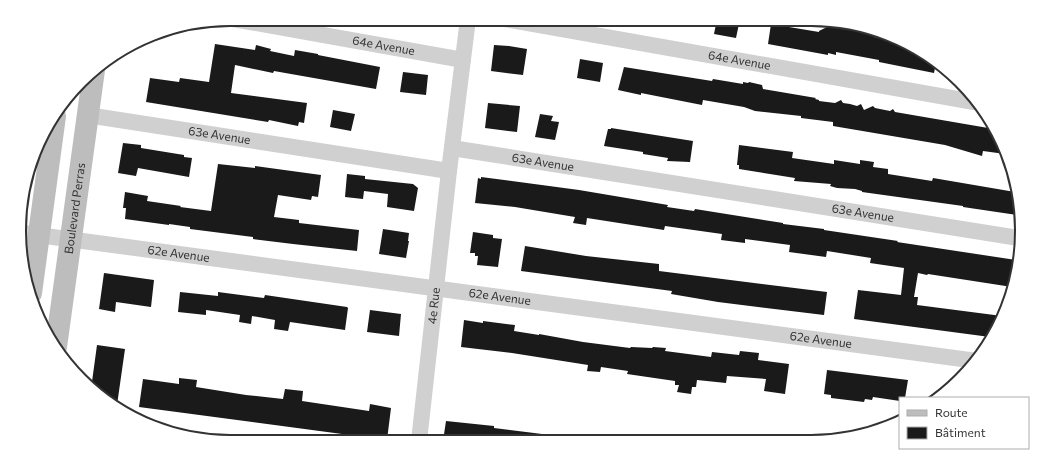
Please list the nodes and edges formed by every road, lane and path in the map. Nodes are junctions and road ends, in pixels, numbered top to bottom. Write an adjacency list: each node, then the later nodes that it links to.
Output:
1 (272, 26): 4 (street, 64e Avenue)
2 (467, 26): 4 (street)
3 (545, 26): 6 (street, 64e Avenue)
4 (463, 60): 9 (street)
5 (92, 80): 7 (main road, Boulevard Perras)
6 (969, 101)
7 (87, 115): 10 (street, 63e Avenue); 13 (main road, Boulevard Perras)
8 (52, 129): 11 (main road)
9 (452, 148): 10 (street); 12 (street, 63e Avenue)
10 (449, 171): 15 (street, 4e Rue)
11 (31, 234): 13 (street, 62e Avenue); 14 (main road)
12 (1015, 237)
13 (70, 240): 15 (street, 62e Avenue); 16 (main road, Boulevard Perras)
14 (31, 274)
15 (436, 289): 17 (street, 62e Avenue); 18 (street, 4e Rue)
16 (57, 339)
17 (969, 360)
18 (420, 435)

